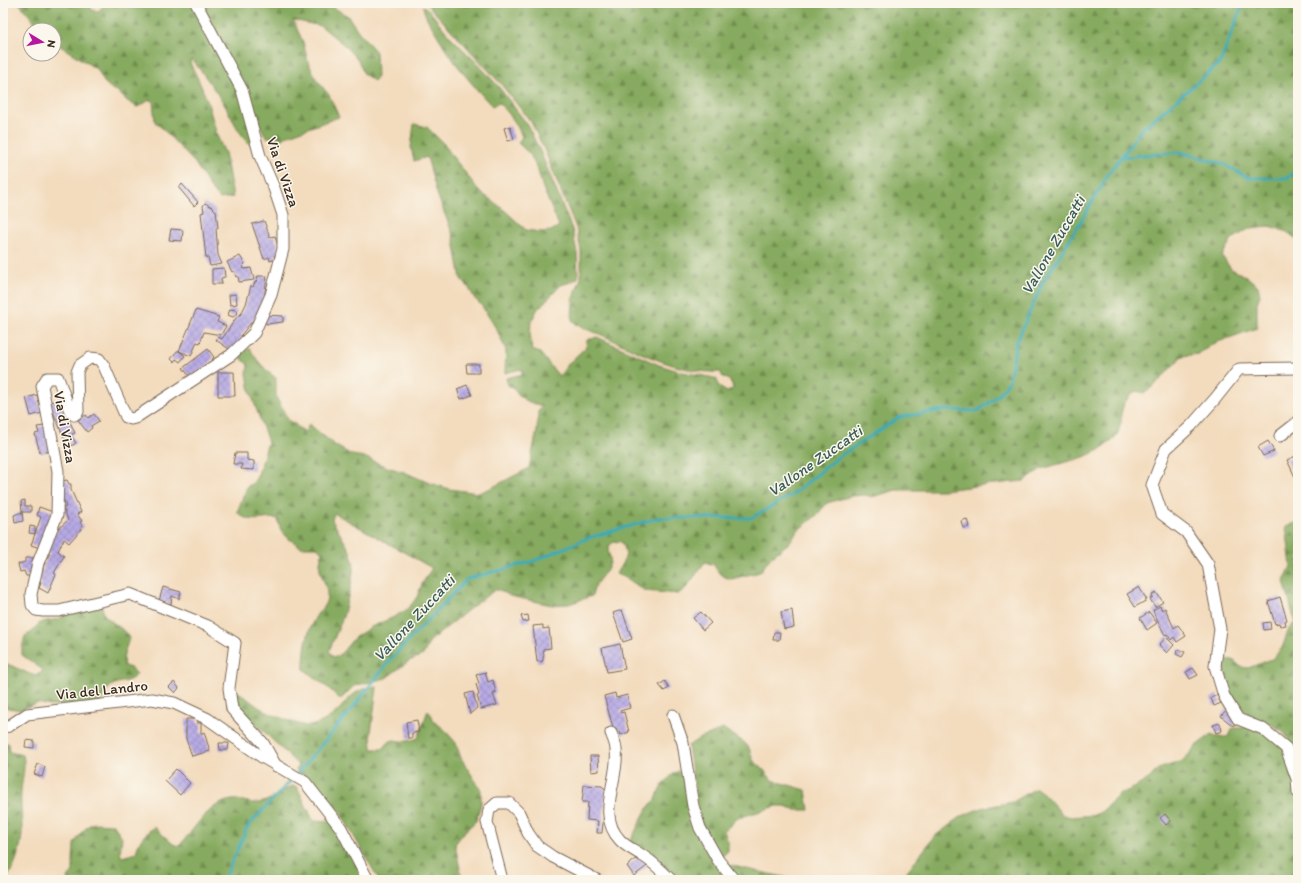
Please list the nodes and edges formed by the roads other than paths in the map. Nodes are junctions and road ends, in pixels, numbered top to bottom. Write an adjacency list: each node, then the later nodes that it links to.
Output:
1 (196, 3): 8 (street, Via di Vizza)
2 (1298, 368): 9 (street)
3 (1298, 422): 4 (street)
4 (1280, 436)
5 (673, 715): 14 (street)
6 (3, 727): 8 (street, Via del Landro)
7 (611, 733): 13 (street)
8 (276, 766): 10 (street, Via del Landro)
9 (1298, 792)
10 (368, 880)
11 (502, 880): 12 (street)
12 (597, 880)
13 (671, 880)
14 (734, 880)

